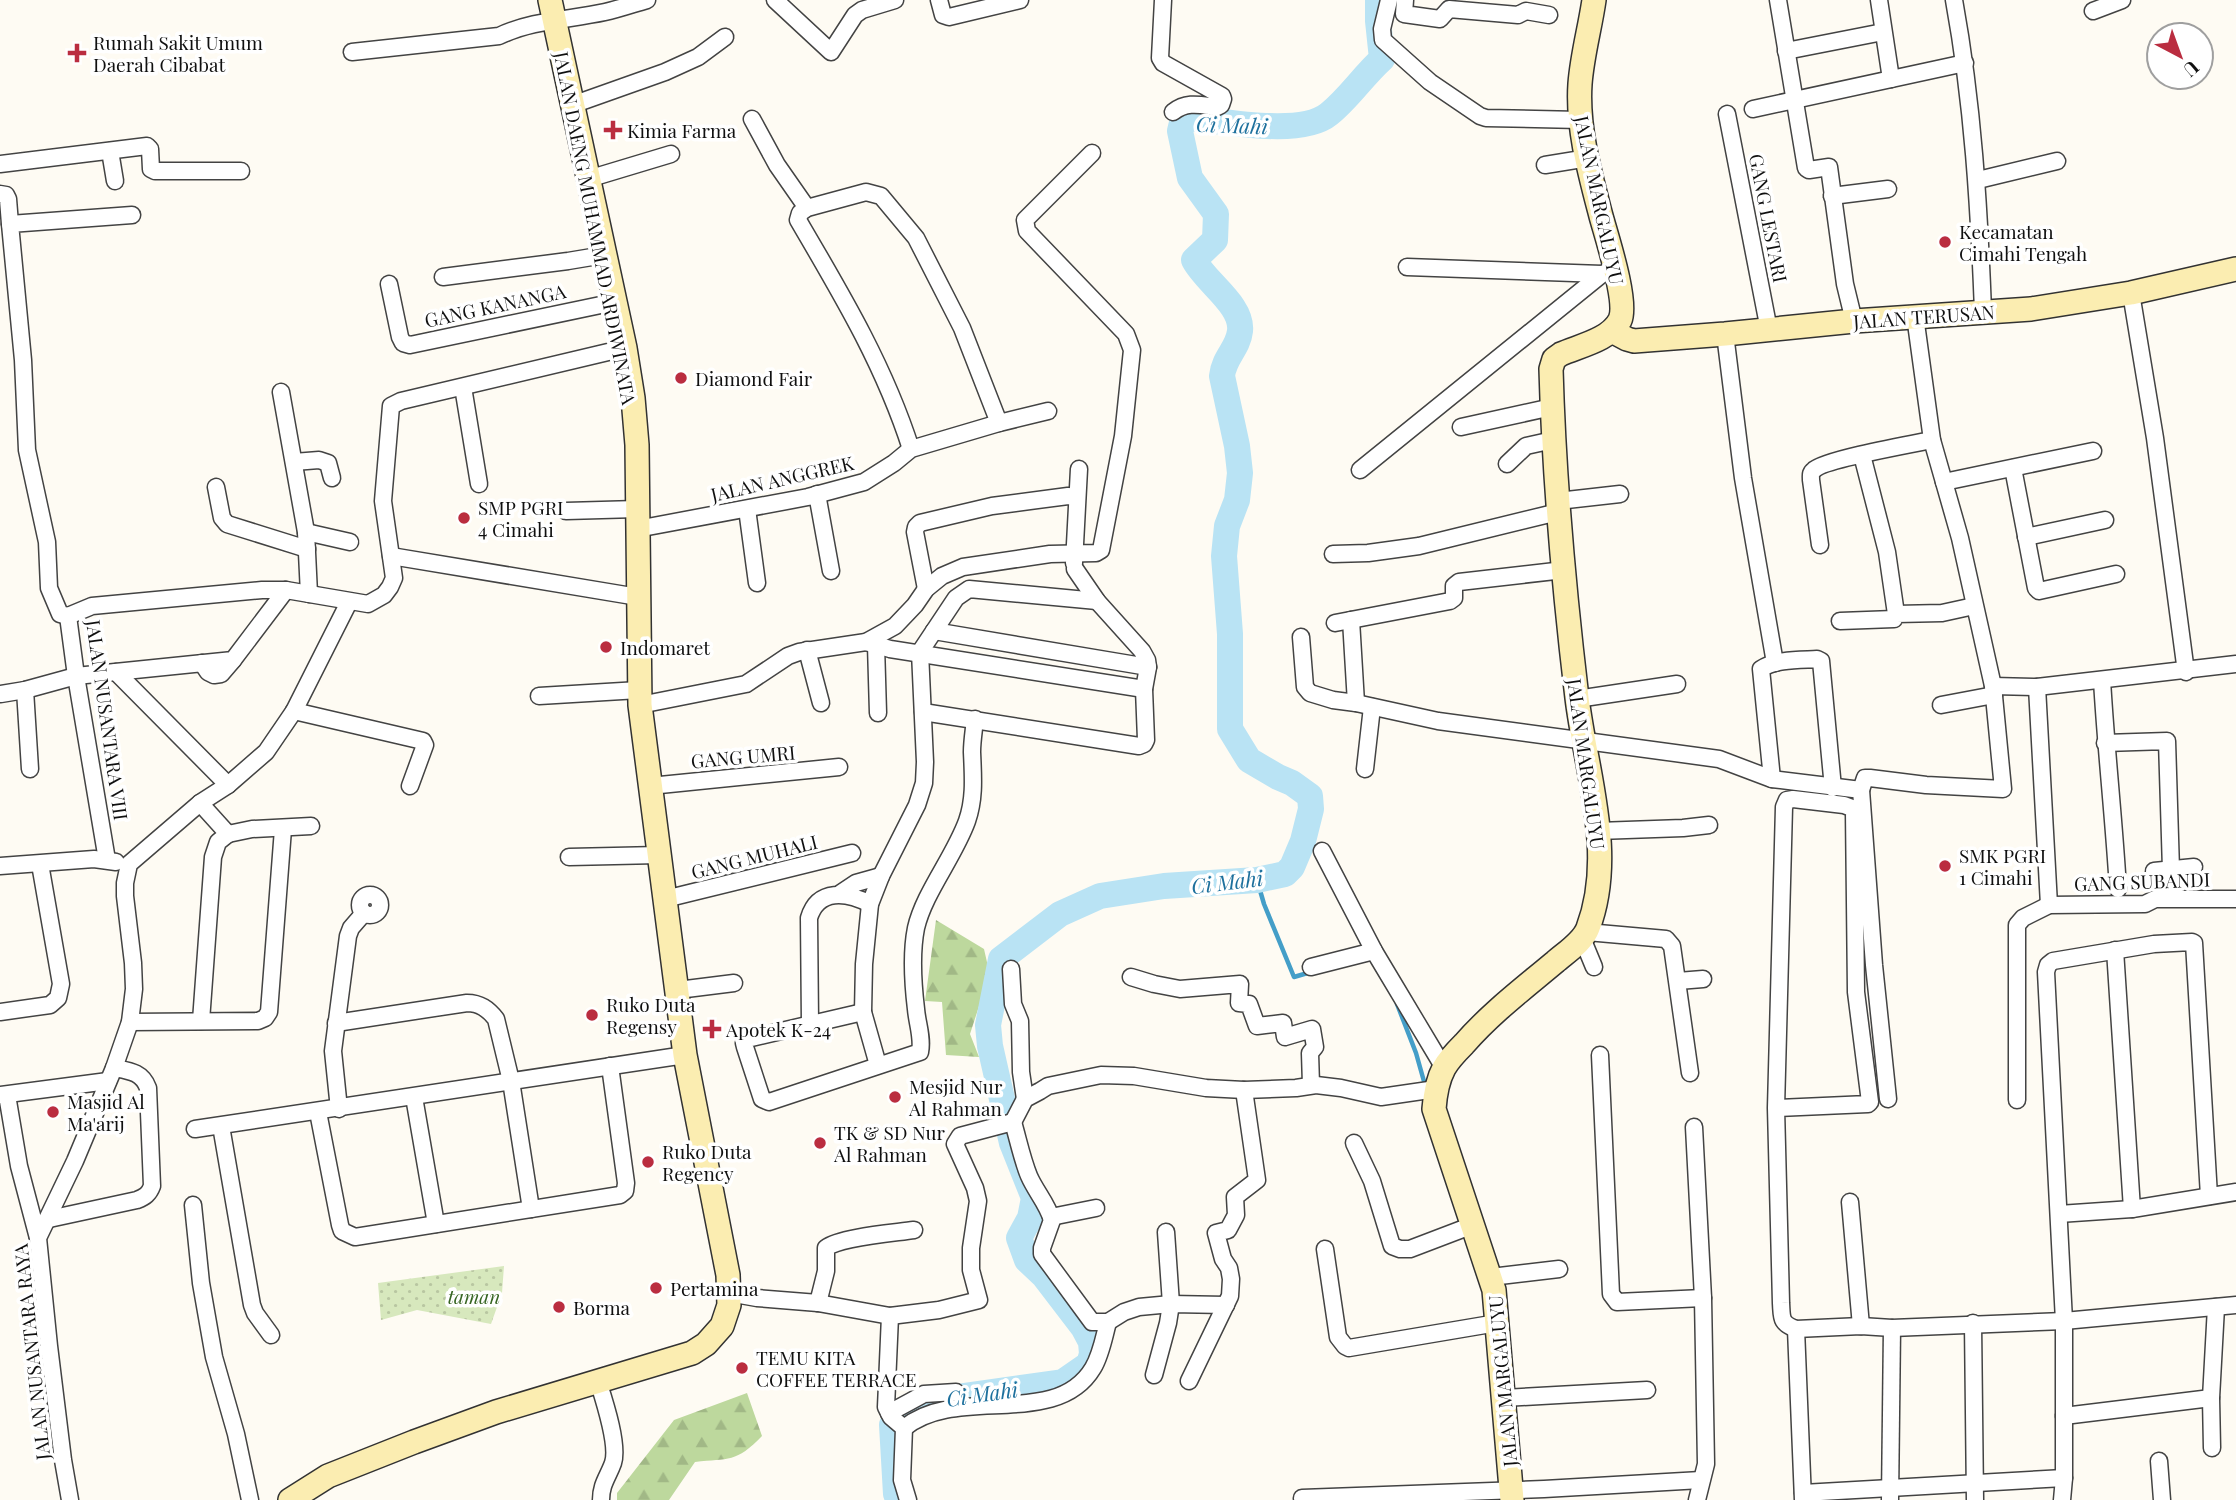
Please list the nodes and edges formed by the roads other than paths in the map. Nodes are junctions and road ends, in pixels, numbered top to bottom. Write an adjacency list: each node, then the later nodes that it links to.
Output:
1 (647, 0): 13 (street)
2 (775, 0): 3 (street)
3 (895, 0)
4 (939, 0): 5 (street)
5 (1020, 0)
6 (1163, 0): 25 (street)
7 (1594, 0): 28 (main road, JALAN MARGALUYU)
8 (1778, 0): 18 (street)
9 (1879, 0): 16 (street)
10 (1954, 0): 20 (street)
11 (2122, 0): 14 (street)
12 (1396, 6): 15 (street); 28 (street)
13 (552, 10): 19 (street); 23 (main road, JALAN DAENG MUHAMMAD ARDIWINATA)
14 (2093, 11)
15 (1549, 15)
16 (1883, 32): 18 (street); 21 (street)
17 (725, 37): 23 (street)
18 (1786, 51): 22 (street)
19 (352, 52)
20 (1965, 63): 21 (street); 38 (street)
21 (1891, 79): 22 (street)
22 (1794, 102): 24 (street); 42 (street)
23 (572, 105): 37 (main road, JALAN DAENG MUHAMMAD ARDIWINATA)
24 (1753, 109)
25 (1173, 112)
26 (1727, 114): 57 (street, GANG LESTARI)
27 (752, 119): 43 (street)
28 (1580, 120): 32 (main road, JALAN MARGALUYU)
29 (110, 151): 34 (street); 36 (street); 39 (street)
30 (671, 153): 37 (street)
31 (1092, 153): 96 (street)
32 (1588, 158): 35 (street); 49 (main road, JALAN MARGALUYU)
33 (2057, 161): 38 (street)
34 (0, 164)
35 (1545, 165)
36 (241, 171)
37 (588, 179): 46 (main road, JALAN DAENG MUHAMMAD ARDIWINATA)
38 (1978, 180): 54 (street)
39 (115, 181)
40 (1888, 189): 42 (street)
41 (0, 194): 45 (street)
42 (1832, 196): 56 (street)
43 (807, 208): 65 (street); 69 (street)
44 (132, 215): 45 (street)
45 (9, 225): 110 (street)
46 (604, 255): 50 (street); 53 (main road, JALAN DAENG MUHAMMAD ARDIWINATA)
47 (1407, 267): 49 (street)
48 (2236, 269): 52 (main road, JALAN TERUSAN)
49 (1608, 272): 58 (main road, JALAN MARGALUYU); 76 (street)
50 (443, 277)
51 (389, 284): 53 (street, GANG KANANGA)
52 (2132, 293): 54 (main road, JALAN TERUSAN); 121 (street)
53 (615, 302): 60 (main road, JALAN DAENG MUHAMMAD ARDIWINATA)
54 (1983, 311): 55 (main road, JALAN TERUSAN)
55 (1915, 316): 56 (main road, JALAN TERUSAN); 68 (street)
56 (1854, 321): 57 (main road, JALAN TERUSAN)
57 (1769, 330): 59 (main road, JALAN TERUSAN)
58 (1612, 331): 59 (main road, JALAN TERUSAN); 63 (main road, JALAN MARGALUYU)
59 (1725, 334): 117 (street)
60 (625, 348): 61 (street); 87 (main road, JALAN DAENG MUHAMMAD ARDIWINATA)
61 (463, 387): 79 (street); 95 (street)
62 (281, 392): 72 (street)
63 (1552, 407): 66 (street); 67 (main road, JALAN MARGALUYU)
64 (1048, 411): 65 (street, JALAN ANGGREK)
65 (999, 423): 69 (street, JALAN ANGGREK)
66 (1461, 427)
67 (1553, 440): 73 (street); 84 (main road, JALAN MARGALUYU)
68 (1932, 440): 71 (street); 78 (street)
69 (911, 449): 82 (street, JALAN ANGGREK)
70 (2093, 451): 75 (street)
71 (1862, 455): 92 (street); 109 (street)
72 (293, 462): 77 (street); 89 (street)
73 (1507, 464)
74 (1079, 468): 83 (street)
75 (2012, 468): 78 (street); 90 (street)
76 (1360, 470)
77 (332, 478)
78 (1944, 482): 108 (street)
79 (479, 484)
80 (216, 487): 93 (street)
81 (1620, 494): 84 (street)
82 (817, 495): 85 (street, JALAN ANGGREK); 98 (street)
83 (1077, 497): 96 (street); 101 (street)
84 (1558, 506): 94 (street); 97 (main road, JALAN MARGALUYU)
85 (747, 509): 87 (street, JALAN ANGGREK); 100 (street)
86 (566, 512): 87 (street, JALAN ANGGREK)
87 (637, 519): 104 (main road, JALAN DAENG MUHAMMAD ARDIWINATA)
88 (2105, 520): 90 (street)
89 (306, 532): 91 (street); 93 (street)
90 (2026, 537): 99 (street)
91 (350, 542)
92 (1820, 545)
93 (307, 549): 103 (street)
94 (1332, 554)
95 (391, 556): 104 (street); 107 (street)
96 (1074, 561): 101 (street); 105 (street); 106 (street)
97 (1563, 570): 132 (main road, JALAN MARGALUYU); 134 (street)
98 (831, 571)
99 (2116, 574)
100 (757, 583)
101 (926, 589): 114 (street)
102 (286, 590): 103 (street, JALAN NUSANTARA VIII); 110 (street, JALAN NUSANTARA VIII); 120 (street)
103 (309, 594): 107 (street, JALAN NUSANTARA VIII)
104 (638, 597): 131 (main road, JALAN DAENG MUHAMMAD ARDIWINATA)
105 (1072, 600): 106 (street); 112 (street)
106 (1097, 601): 119 (street)
107 (349, 602): 137 (street)
108 (1974, 606): 109 (street); 128 (street)
109 (1896, 614): 111 (street)
110 (68, 616): 122 (street, JALAN NUSANTARA VIII)
111 (1840, 621)
112 (934, 631): 116 (street); 119 (street)
113 (1301, 637): 134 (street)
114 (871, 643): 115 (street); 116 (street); 139 (street)
115 (807, 650): 131 (street); 133 (street)
116 (920, 652): 126 (street); 138 (street)
117 (1775, 663): 146 (street); 150 (street)
118 (2236, 664): 121 (street)
119 (1148, 667): 126 (street)
120 (116, 672): 122 (street); 147 (street)
121 (2186, 672): 123 (street)
122 (76, 676): 127 (street); 162 (street, JALAN NUSANTARA VIII)
123 (2102, 680): 125 (street); 142 (street)
124 (1677, 684): 132 (street)
125 (2037, 687): 128 (street); 175 (street)
126 (1144, 689): 140 (street)
127 (25, 690): 129 (street); 144 (street)
128 (1993, 691): 135 (street); 151 (street)
129 (1, 694)
130 (539, 696): 131 (street)
131 (639, 697): 149 (main road, JALAN DAENG MUHAMMAD ARDIWINATA)
132 (1577, 699): 141 (main road, JALAN MARGALUYU)
133 (821, 702)
134 (1356, 704): 136 (street)
135 (1941, 705)
136 (1372, 707): 141 (street); 145 (street)
137 (294, 711): 147 (street); 148 (street)
138 (923, 712): 140 (street); 169 (street)
139 (878, 713)
140 (975, 719): 196 (street)
141 (1583, 740): 146 (street); 156 (main road, JALAN MARGALUYU)
142 (2105, 743): 167 (street); 170 (street)
143 (839, 767): 149 (street, GANG UMRI)
144 (30, 769)
145 (1365, 769)
146 (1772, 779): 150 (street)
147 (228, 785): 152 (street)
148 (410, 786)
149 (650, 786): 160 (main road, JALAN DAENG MUHAMMAD ARDIWINATA)
150 (1833, 788): 151 (street)
151 (1861, 790): 208 (street)
152 (200, 803): 157 (street); 164 (street)
153 (1709, 825): 156 (street)
154 (311, 826): 155 (street)
155 (283, 829): 157 (street); 190 (street)
156 (1598, 831): 177 (main road, JALAN MARGALUYU)
157 (228, 834): 190 (street)
158 (1322, 851): 179 (street)
159 (852, 853): 172 (street, GANG MUHALI)
160 (659, 855): 161 (street); 172 (main road, JALAN DAENG MUHAMMAD ARDIWINATA)
161 (569, 857)
162 (107, 860): 163 (street); 164 (street)
163 (40, 864): 165 (street); 188 (street)
164 (129, 864): 191 (street, JALAN NUSANTARA RAYA)
165 (0, 866)
166 (2194, 867): 167 (street)
167 (2171, 870): 168 (street)
168 (2154, 871)
169 (881, 876): 171 (street); 174 (street)
170 (2118, 889)
171 (841, 893): 174 (street); 193 (street)
172 (665, 899): 187 (main road, JALAN DAENG MUHAMMAD ARDIWINATA)
173 (2236, 899): 175 (street, GANG SUBANDI)
174 (870, 904): 189 (street)
175 (2049, 905): 209 (street)
176 (363, 912): 192 (street)
177 (1584, 935): 181 (street); 185 (street); 198 (main road, JALAN MARGALUYU)
178 (2115, 950): 219 (street); 224 (street); 225 (street)
179 (1374, 951): 180 (street); 198 (street)
180 (1311, 967)
181 (1594, 967)
182 (1011, 969): 207 (street)
183 (1131, 976): 202 (street)
184 (1703, 979): 185 (street)
185 (1678, 981): 199 (street)
186 (734, 983): 187 (street)
187 (678, 990): 194 (main road, JALAN DAENG MUHAMMAD ARDIWINATA)
188 (0, 1012)
189 (863, 1012): 193 (street); 196 (street)
190 (201, 1021): 191 (street)
191 (130, 1022): 200 (street, JALAN NUSANTARA RAYA)
192 (336, 1023): 201 (street); 211 (street)
193 (810, 1023): 196 (street)
194 (685, 1055): 197 (street); 236 (main road, JALAN DAENG MUHAMMAD ARDIWINATA)
195 (1600, 1055): 237 (street)
196 (878, 1065)
197 (610, 1066): 201 (street); 223 (street)
198 (1444, 1068): 203 (main road, JALAN MARGALUYU)
199 (1690, 1073)
200 (111, 1075): 205 (street); 227 (street, JALAN NUSANTARA RAYA); 227 (street)
201 (511, 1081): 206 (street); 223 (street)
202 (1311, 1086): 203 (street); 204 (street)
203 (1436, 1089): 229 (main road, JALAN MARGALUYU)
204 (1244, 1090): 207 (street); 240 (street)
205 (3, 1095): 232 (street)
206 (414, 1097): 211 (street); 228 (street)
207 (1025, 1099): 213 (street)
208 (1888, 1099)
209 (2018, 1100)
210 (1776, 1108): 210 (street); 250 (street)
211 (339, 1109): 212 (street)
212 (318, 1112): 214 (street); 228 (street)
213 (1013, 1122): 226 (street); 243 (street)
214 (221, 1126): 216 (street); 251 (street)
215 (1694, 1127): 237 (street)
216 (195, 1129)
217 (1354, 1143): 229 (street)
218 (2236, 1192): 219 (street)
219 (2208, 1196): 224 (street)
220 (1850, 1202): 248 (street)
221 (193, 1205): 272 (street)
222 (1096, 1208): 226 (street)
223 (531, 1209): 228 (street)
224 (2132, 1209): 225 (street)
225 (2059, 1214): 244 (street)
226 (1051, 1217): 245 (street)
227 (48, 1219): 232 (street, JALAN NUSANTARA RAYA)
228 (436, 1224)
229 (1473, 1225): 235 (main road, JALAN MARGALUYU)
230 (914, 1230): 238 (street)
231 (1166, 1231): 239 (street)
232 (38, 1238): 271 (street, JALAN NUSANTARA RAYA)
233 (1325, 1249): 246 (street)
234 (1559, 1269): 235 (street)
235 (1491, 1276): 246 (main road, JALAN MARGALUYU)
236 (729, 1293): 238 (street); 253 (main road, JALAN DAENG MUHAMMAD ARDIWINATA)
237 (1703, 1298): 265 (street)
238 (818, 1303): 243 (street)
239 (1171, 1304): 240 (street); 245 (street); 252 (street)
240 (1226, 1305): 254 (street)
241 (2236, 1305): 242 (street)
242 (2216, 1307): 244 (street); 258 (street)
243 (890, 1317): 260 (street)
244 (2064, 1321): 247 (street); 259 (street)
245 (1108, 1322): 260 (street)
246 (1497, 1322): 257 (main road, JALAN MARGALUYU)
247 (1973, 1323): 249 (street); 266 (street)
248 (1861, 1326): 249 (street); 250 (street)
249 (1892, 1328): 267 (street)
250 (1796, 1329): 269 (street)
251 (271, 1335)
252 (1154, 1375)
253 (598, 1381): 263 (main road, JALAN DAENG MUHAMMAD ARDIWINATA); 275 (street)
254 (1189, 1381)
255 (1647, 1390): 257 (street)
256 (956, 1392): 260 (street)
257 (1504, 1398): 268 (main road, JALAN MARGALUYU)
258 (2211, 1398): 259 (street); 261 (street)
259 (2064, 1416): 264 (street)
260 (896, 1421): 276 (street)
261 (2212, 1448)
262 (2159, 1461): 279 (street)
263 (328, 1476): 273 (main road, JALAN DAENG MUHAMMAD ARDIWINATA); 274 (main road)
264 (2064, 1478): 266 (street); 278 (street)
265 (1701, 1479): 268 (street); 277 (street)
266 (1975, 1492): 267 (street)
267 (1890, 1494): 269 (street)
268 (1512, 1495): 270 (street)
269 (1803, 1496)
270 (1302, 1498)
271 (70, 1500)
272 (250, 1500)
273 (290, 1500)
274 (329, 1500)
275 (601, 1500)
276 (908, 1500)
277 (1697, 1500)
278 (2062, 1500)
279 (2162, 1500)

